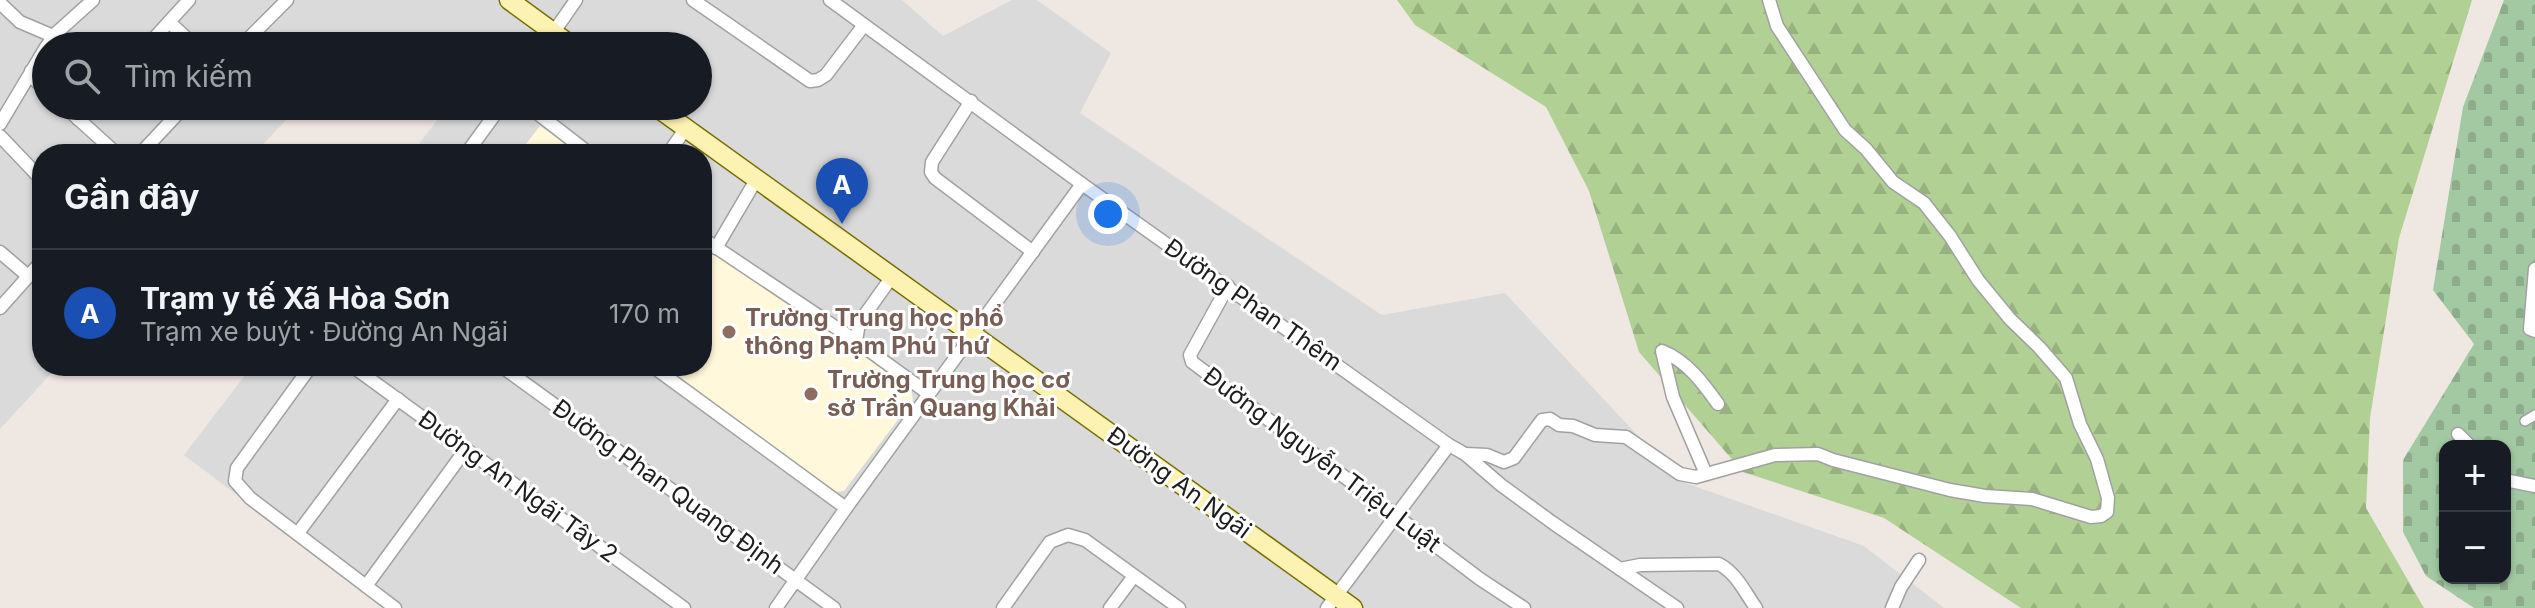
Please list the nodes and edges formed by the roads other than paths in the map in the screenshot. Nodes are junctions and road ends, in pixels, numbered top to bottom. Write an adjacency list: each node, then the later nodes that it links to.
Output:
1 (93, 0): 13 (street)
2 (189, 0): 10 (street)
3 (287, 0): 16 (street)
4 (509, 0): 17 (main road)
5 (576, 0): 18 (street)
6 (693, 0): 11 (street)
7 (830, 0): 11 (street, Đường Phan Thêm)
8 (1769, 0): 66 (street)
9 (0, 3): 12 (street)
10 (169, 22): 14 (street); 15 (street)
11 (864, 25): 20 (street, Đường Phan Thêm)
12 (34, 32)
13 (60, 32)
14 (160, 32)
15 (180, 32)
16 (255, 32)
17 (542, 32)
18 (554, 32)
19 (31, 71): 26 (street)
20 (971, 101): 38 (street, Đường Phan Thêm); 42 (street)
21 (79, 120): 29 (street)
22 (172, 120): 30 (street)
23 (491, 120): 31 (street)
24 (546, 120): 32 (street)
25 (675, 120): 27 (main road, Đường An Ngãi)
26 (0, 124)
27 (686, 128): 33 (street); 34 (main road, Đường An Ngãi)
28 (0, 136): 36 (street)
29 (106, 144)
30 (149, 144)
31 (473, 144)
32 (577, 144)
33 (675, 144)
34 (708, 144)
35 (712, 147): 37 (main road, Đường An Ngãi)
36 (32, 170)
37 (756, 180): 40 (street); 46 (main road, Đường An Ngãi)
38 (1082, 184): 42 (street); 47 (street, Đường Phan Thêm)
39 (712, 245): 40 (street)
40 (716, 248): 51 (street)
41 (0, 252): 45 (street)
42 (1033, 252): 50 (street)
43 (2535, 269): 49 (street)
44 (32, 272): 45 (street)
45 (28, 276): 48 (street)
46 (891, 278): 50 (main road, Đường An Ngãi); 51 (street)
47 (1228, 286): 63 (street, Đường Phan Thêm); 70 (street, Đường Nguyễn Triệu Luật)
48 (0, 308)
49 (2532, 330)
50 (973, 335): 56 (street); 77 (main road, Đường An Ngãi)
51 (856, 341): 56 (street)
52 (304, 376): 71 (street)
53 (366, 376): 57 (street, Đường An Ngãi Tây 2)
54 (515, 376): 75 (street, Đường Phan Quang Định)
55 (666, 376): 69 (street)
56 (929, 394): 69 (street)
57 (398, 399): 64 (street, Đường An Ngãi Tây 2); 71 (street)
58 (1718, 404): 66 (street)
59 (2535, 415): 60 (street)
60 (2525, 421)
61 (2458, 434): 62 (street)
62 (2464, 440)
63 (1449, 445): 65 (street, Đường Phan Thêm); 70 (street)
64 (466, 449): 76 (street); 78 (street, Đường An Ngãi Tây 2)
65 (1465, 454): 66 (street); 73 (street, Đường Phan Thêm)
66 (1706, 474)
67 (2511, 481): 68 (street)
68 (2535, 486)
69 (846, 508): 75 (street)
70 (1395, 514): 77 (street); 86 (street, Đường Nguyễn Triệu Luật)
71 (298, 533): 76 (street)
72 (1919, 560): 89 (street)
73 (1620, 569): 87 (street, Đường Phan Thêm); 88 (street)
74 (1134, 576): 82 (street); 83 (street); 84 (street)
75 (796, 581): 80 (street); 81 (street, Đường Phan Quang Định)
76 (366, 586): 79 (street)
77 (1332, 602): 85 (main road, Đường An Ngãi)
78 (675, 605)
79 (395, 608)
80 (776, 608)
81 (834, 608)
82 (1003, 608)
83 (1110, 608)
84 (1179, 608)
85 (1353, 608)
86 (1524, 608)
87 (1677, 608)
88 (1756, 608)
89 (1892, 608)

